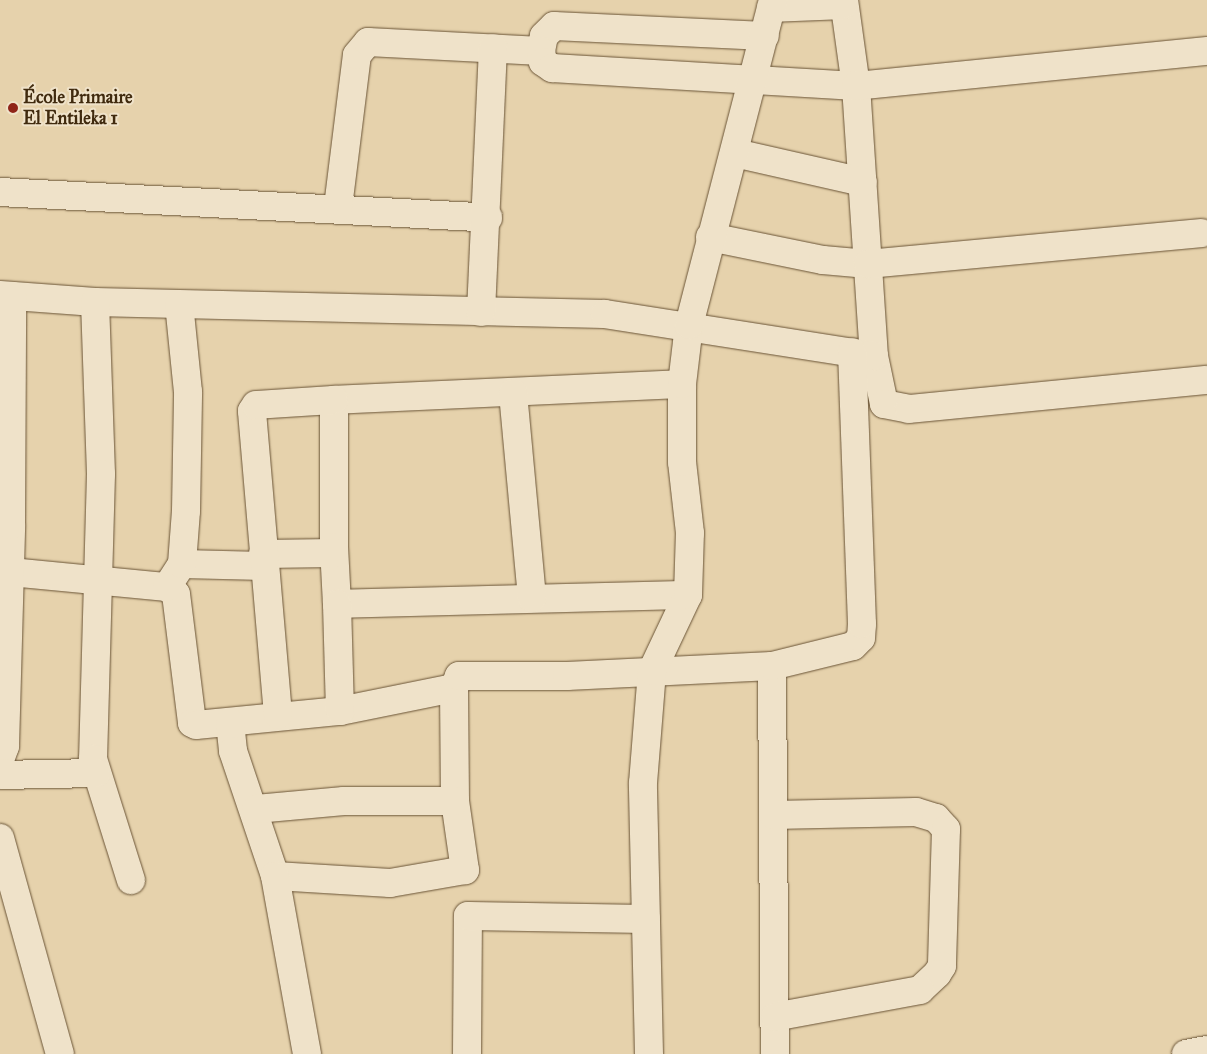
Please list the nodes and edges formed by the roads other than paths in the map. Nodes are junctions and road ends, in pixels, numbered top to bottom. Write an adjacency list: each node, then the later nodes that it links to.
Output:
1 (844, 2): 2 (street); 8 (street)
2 (772, 4): 3 (street)
3 (765, 36): 5 (street); 7 (street)
4 (494, 48): 5 (street); 12 (street); 13 (street)
5 (541, 51): 7 (street)
6 (1207, 51): 8 (street)
7 (756, 80): 8 (street); 9 (street)
8 (856, 86): 10 (street)
9 (735, 153): 10 (street); 15 (street)
10 (863, 182): 16 (street)
11 (0, 192): 12 (street)
12 (338, 207): 13 (street)
13 (488, 218): 20 (street)
14 (1202, 233): 16 (street)
15 (710, 237): 16 (street); 21 (street)
16 (868, 264): 22 (street)
17 (6, 296): 18 (street); 30 (street)
18 (95, 302): 19 (street); 31 (street)
19 (179, 304): 20 (street); 29 (street)
20 (481, 312): 21 (street)
21 (688, 325): 22 (street); 24 (street)
22 (863, 354): 23 (street); 36 (street)
23 (1207, 380)
24 (682, 384): 25 (street); 33 (street)
25 (513, 393): 26 (street); 34 (street)
26 (334, 400): 27 (street); 28 (street)
27 (334, 553): 28 (street); 35 (street)
28 (263, 560): 29 (street); 40 (street)
29 (182, 564): 32 (street)
30 (3, 572): 31 (street); 42 (street)
31 (96, 581): 32 (street); 43 (street)
32 (167, 587): 41 (street)
33 (688, 595): 34 (street); 37 (street)
34 (532, 598): 35 (street)
35 (337, 604): 39 (street)
36 (772, 666): 37 (street); 47 (street)
37 (652, 671): 38 (street); 53 (street)
38 (454, 688): 39 (street); 45 (street)
39 (340, 711): 40 (street)
40 (278, 715): 41 (street)
41 (230, 722): 46 (street)
42 (0, 760)
43 (96, 773): 44 (street); 51 (street)
44 (0, 775)
45 (455, 800): 46 (street); 49 (street)
46 (256, 809): 50 (street)
47 (773, 815): 54 (street); 54 (street)
48 (0, 838): 56 (street)
49 (465, 870): 50 (street); 52 (street)
50 (275, 876): 57 (street)
51 (131, 880)
52 (468, 916): 53 (street); 58 (street)
53 (646, 919): 59 (street)
54 (775, 1017): 60 (street)
55 (1207, 1050): 61 (street)
56 (60, 1054)
57 (307, 1054)
58 (467, 1054)
59 (649, 1054)
60 (775, 1054)
61 (1186, 1054)

